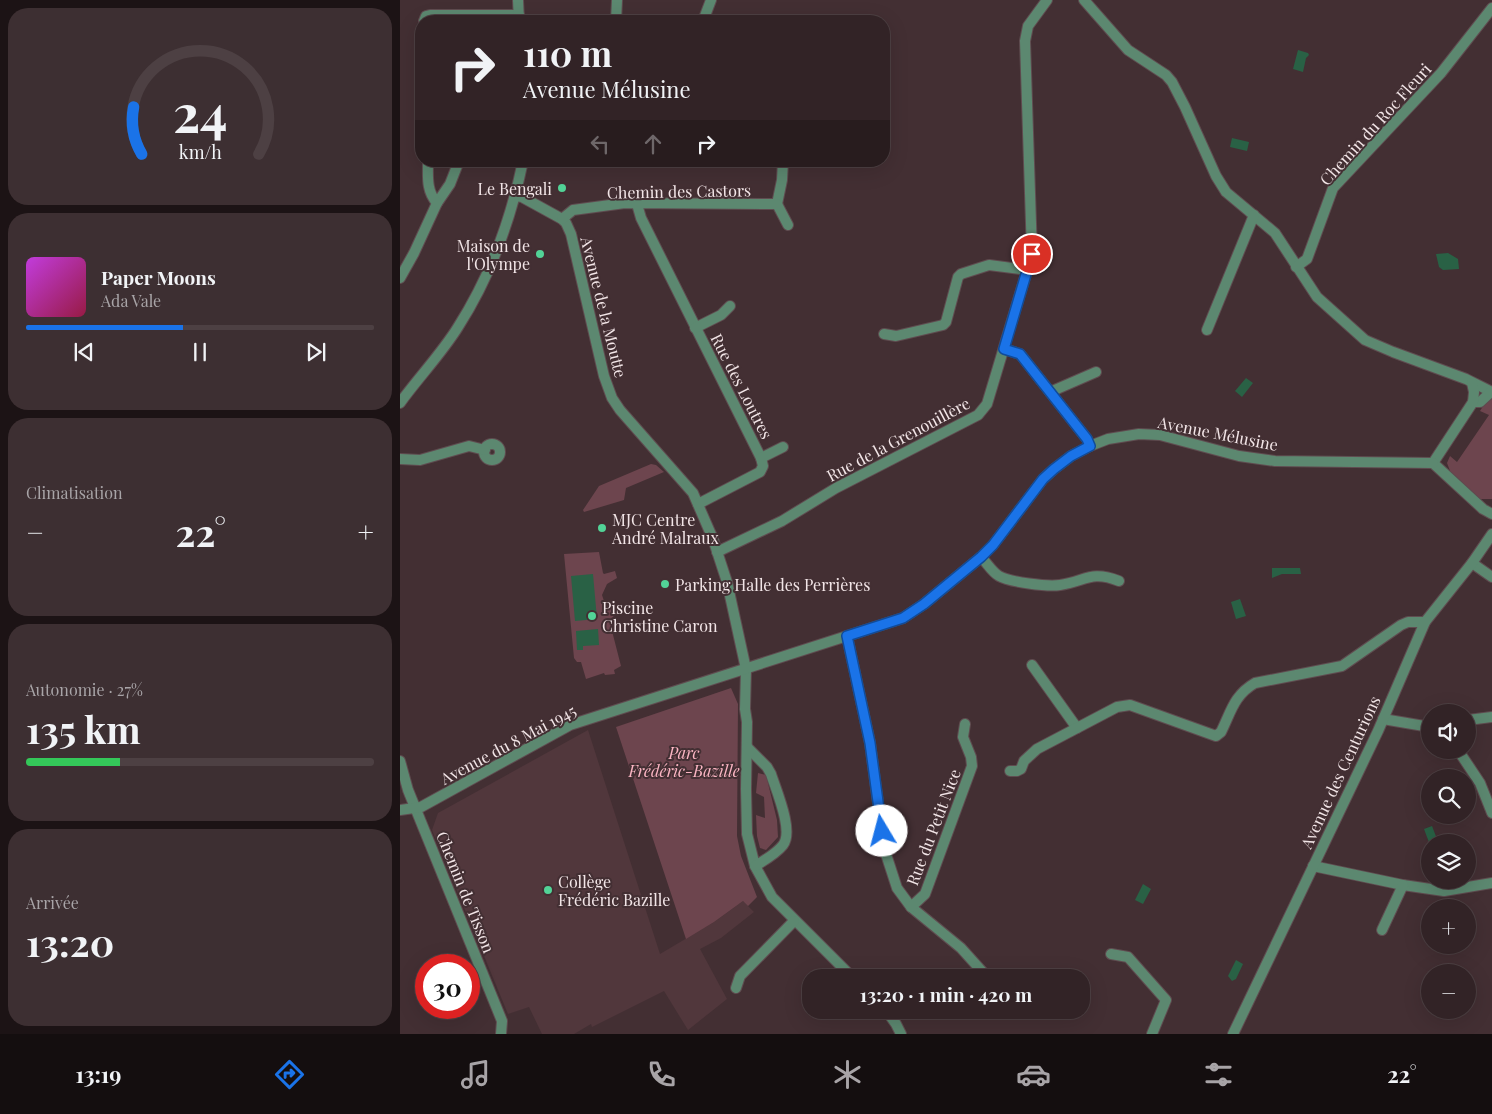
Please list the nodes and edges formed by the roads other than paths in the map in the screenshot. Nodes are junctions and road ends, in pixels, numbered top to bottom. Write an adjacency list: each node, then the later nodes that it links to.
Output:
1 (518, 0): 7 (street)
2 (617, 0): 8 (street)
3 (711, 0): 9 (street)
4 (1047, 0): 22 (street, Rue de la Grenouillère)
5 (1084, 0): 18 (street)
6 (1492, 8): 21 (street, Chemin du Roc Fleuri)
7 (519, 15)
8 (616, 15)
9 (705, 15)
10 (428, 167): 15 (street)
11 (457, 167): 15 (street)
12 (522, 167): 14 (street)
13 (783, 167): 17 (street)
14 (516, 196): 19 (street); 33 (street)
15 (437, 203): 23 (street)
16 (637, 204): 17 (street, Chemin des Castors); 19 (street, Chemin des Castors); 25 (street, Rue des Loutres)
17 (777, 204): 20 (street)
18 (1254, 215): 21 (street); 26 (street)
19 (562, 219): 41 (street, Avenue de la Moutte)
20 (788, 225)
21 (1296, 267): 30 (street)
22 (1027, 270): 27 (street); 28 (street, Rue de la Grenouillère)
23 (400, 278)
24 (730, 306): 25 (street, Rue des Loutres)
25 (695, 328): 38 (street, Rue des Loutres)
26 (1206, 330)
27 (884, 334)
28 (1004, 349): 31 (street); 44 (street, Rue de la Grenouillère)
29 (1096, 372): 31 (street)
30 (1472, 383): 32 (street); 34 (street)
31 (1050, 392): 35 (street)
32 (1492, 392): 34 (street)
33 (401, 400)
34 (1473, 402): 40 (street)
35 (1090, 446): 40 (street, Avenue Mélusine); 45 (street, Avenue Mélusine)
36 (783, 448): 38 (street, Rue des Loutres)
37 (485, 450): 39 (street)
38 (761, 458): 41 (street, Rue des Loutres)
39 (400, 459)
40 (1433, 463): 42 (street)
41 (698, 504): 44 (street, Avenue de la Moutte)
42 (1492, 514)
43 (1492, 534): 46 (street, Avenue des Centurions)
44 (717, 552): 52 (street, Avenue de la Moutte)
45 (981, 557): 48 (street); 50 (street, Avenue Mélusine)
46 (1472, 563): 47 (street); 49 (street, Avenue des Centurions)
47 (1492, 578)
48 (1119, 581)
49 (1425, 622): 54 (street, Avenue des Centurions); 58 (street)
50 (847, 636): 52 (street, Avenue Mélusine); 70 (street)
51 (1032, 665): 58 (street)
52 (746, 669): 59 (street, Avenue de la Moutte); 63 (street, Avenue du 8 Mai 1945)
53 (1492, 717): 55 (street)
54 (1383, 719): 57 (street); 67 (street, Avenue des Centurions)
55 (1476, 719)
56 (965, 724): 70 (street, Rue du Petit Nice)
57 (1421, 725)
58 (1077, 728): 62 (street)
59 (747, 747): 66 (street, Avenue de la Moutte); 66 (street)
60 (1464, 759): 65 (street)
61 (400, 761): 63 (street, Chemin de Tisson)
62 (1010, 771)
63 (416, 808): 64 (street, Avenue du 8 Mai 1945); 78 (street, Chemin de Tisson)
64 (400, 810)
65 (1492, 813)
66 (755, 866): 71 (street, Avenue de la Moutte)
67 (1313, 866): 69 (street); 81 (street, Avenue des Centurions)
68 (1492, 883): 69 (street)
69 (1403, 885): 72 (street)
70 (911, 907): 75 (street)
71 (794, 921): 74 (street, Avenue de la Moutte); 76 (street)
72 (1382, 930)
73 (1111, 954): 80 (street)
74 (844, 969)
75 (980, 969)
76 (736, 988)
77 (892, 1019): 79 (street)
78 (502, 1034)
79 (901, 1034)
80 (1152, 1034)
81 (1233, 1034)

